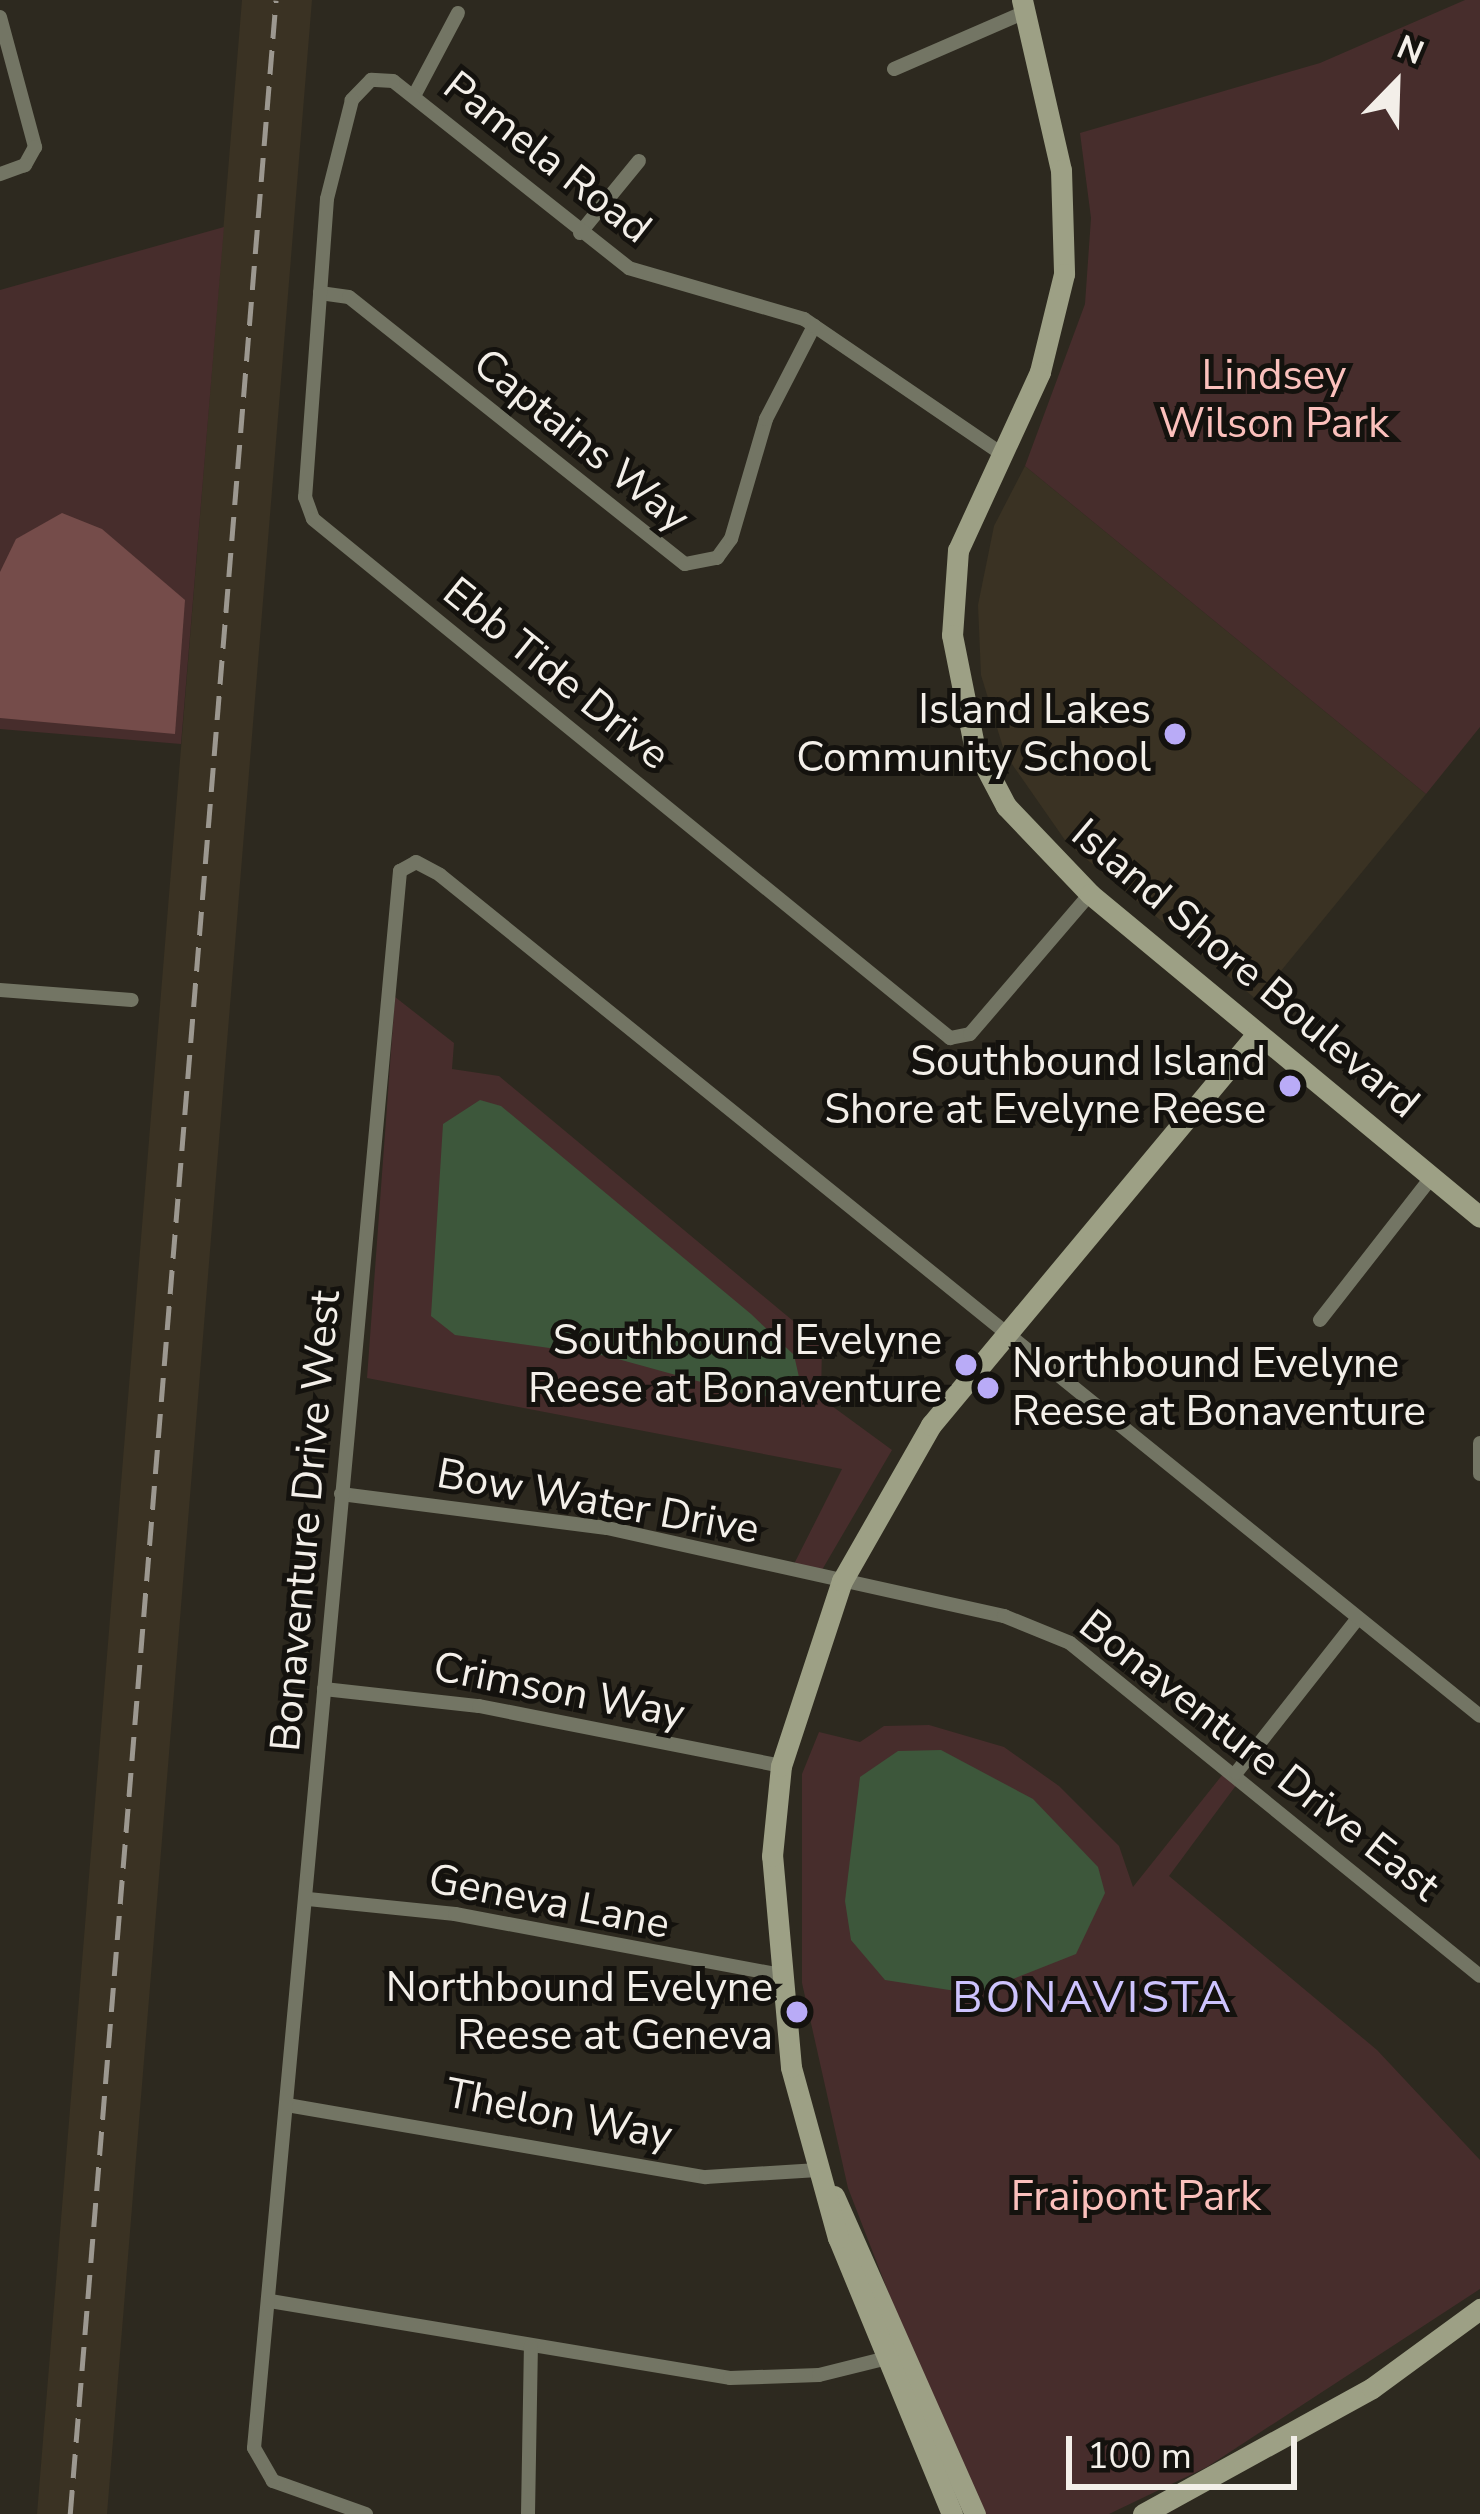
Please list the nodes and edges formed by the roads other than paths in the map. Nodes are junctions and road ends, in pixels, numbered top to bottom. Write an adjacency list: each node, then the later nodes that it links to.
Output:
1 (1024, 6): 4 (street); 12 (street, Island Shore Boulevard)
2 (458, 13): 6 (street)
3 (0, 17): 8 (street)
4 (894, 69)
5 (371, 80): 6 (street, Pamela Road); 10 (street, Ebb Tide Drive)
6 (414, 96): 9 (street, Pamela Road)
7 (639, 160): 9 (street)
8 (0, 175)
9 (580, 233): 11 (street, Pamela Road)
10 (320, 293): 11 (street, Captains Way); 13 (street, Ebb Tide Drive)
11 (814, 326): 12 (street, Pamela Road)
12 (999, 452): 13 (street, Island Shore Boulevard)
13 (1090, 894): 16 (street, Island Shore Boulevard)
14 (0, 990): 15 (street)
15 (132, 1000)
16 (1256, 1035): 17 (street, Island Shore Boulevard); 20 (street)
17 (1431, 1178): 18 (street, Island Shore Boulevard); 19 (street)
18 (1480, 1217)
19 (1320, 1320)
20 (1006, 1334): 23 (street, Bonaventure Drive West); 24 (street); 25 (street)
21 (1480, 1443): 22 (street)
22 (1480, 1474)
23 (341, 1494): 24 (street, Bow Water Drive); 26 (street, Bonaventure Drive West)
24 (842, 1581): 28 (street); 29 (street, Bonaventure Drive East)
25 (1357, 1619): 27 (street); 29 (street)
26 (324, 1689): 28 (street, Crimson Way); 30 (street, Bonaventure Drive West)
27 (1480, 1716)
28 (781, 1766): 31 (street)
29 (1236, 1773): 32 (street, Bonaventure Drive East)
30 (308, 1899): 31 (street, Geneva Lane); 33 (street, Bonaventure Drive West)
31 (776, 1974): 34 (street)
32 (1480, 1976)
33 (287, 2105): 34 (street, Thelon Way); 35 (street, Bonaventure Drive West)
34 (818, 2170): 38 (street); 39 (street)
35 (270, 2301): 37 (street); 40 (street, Bonaventure Drive West)
36 (1480, 2309): 44 (street)
37 (531, 2345): 39 (street); 41 (street)
38 (908, 2350): 39 (street); 43 (street)
39 (884, 2360): 42 (street)
40 (366, 2514)
41 (528, 2514)
42 (952, 2514)
43 (975, 2514)
44 (1142, 2514)

